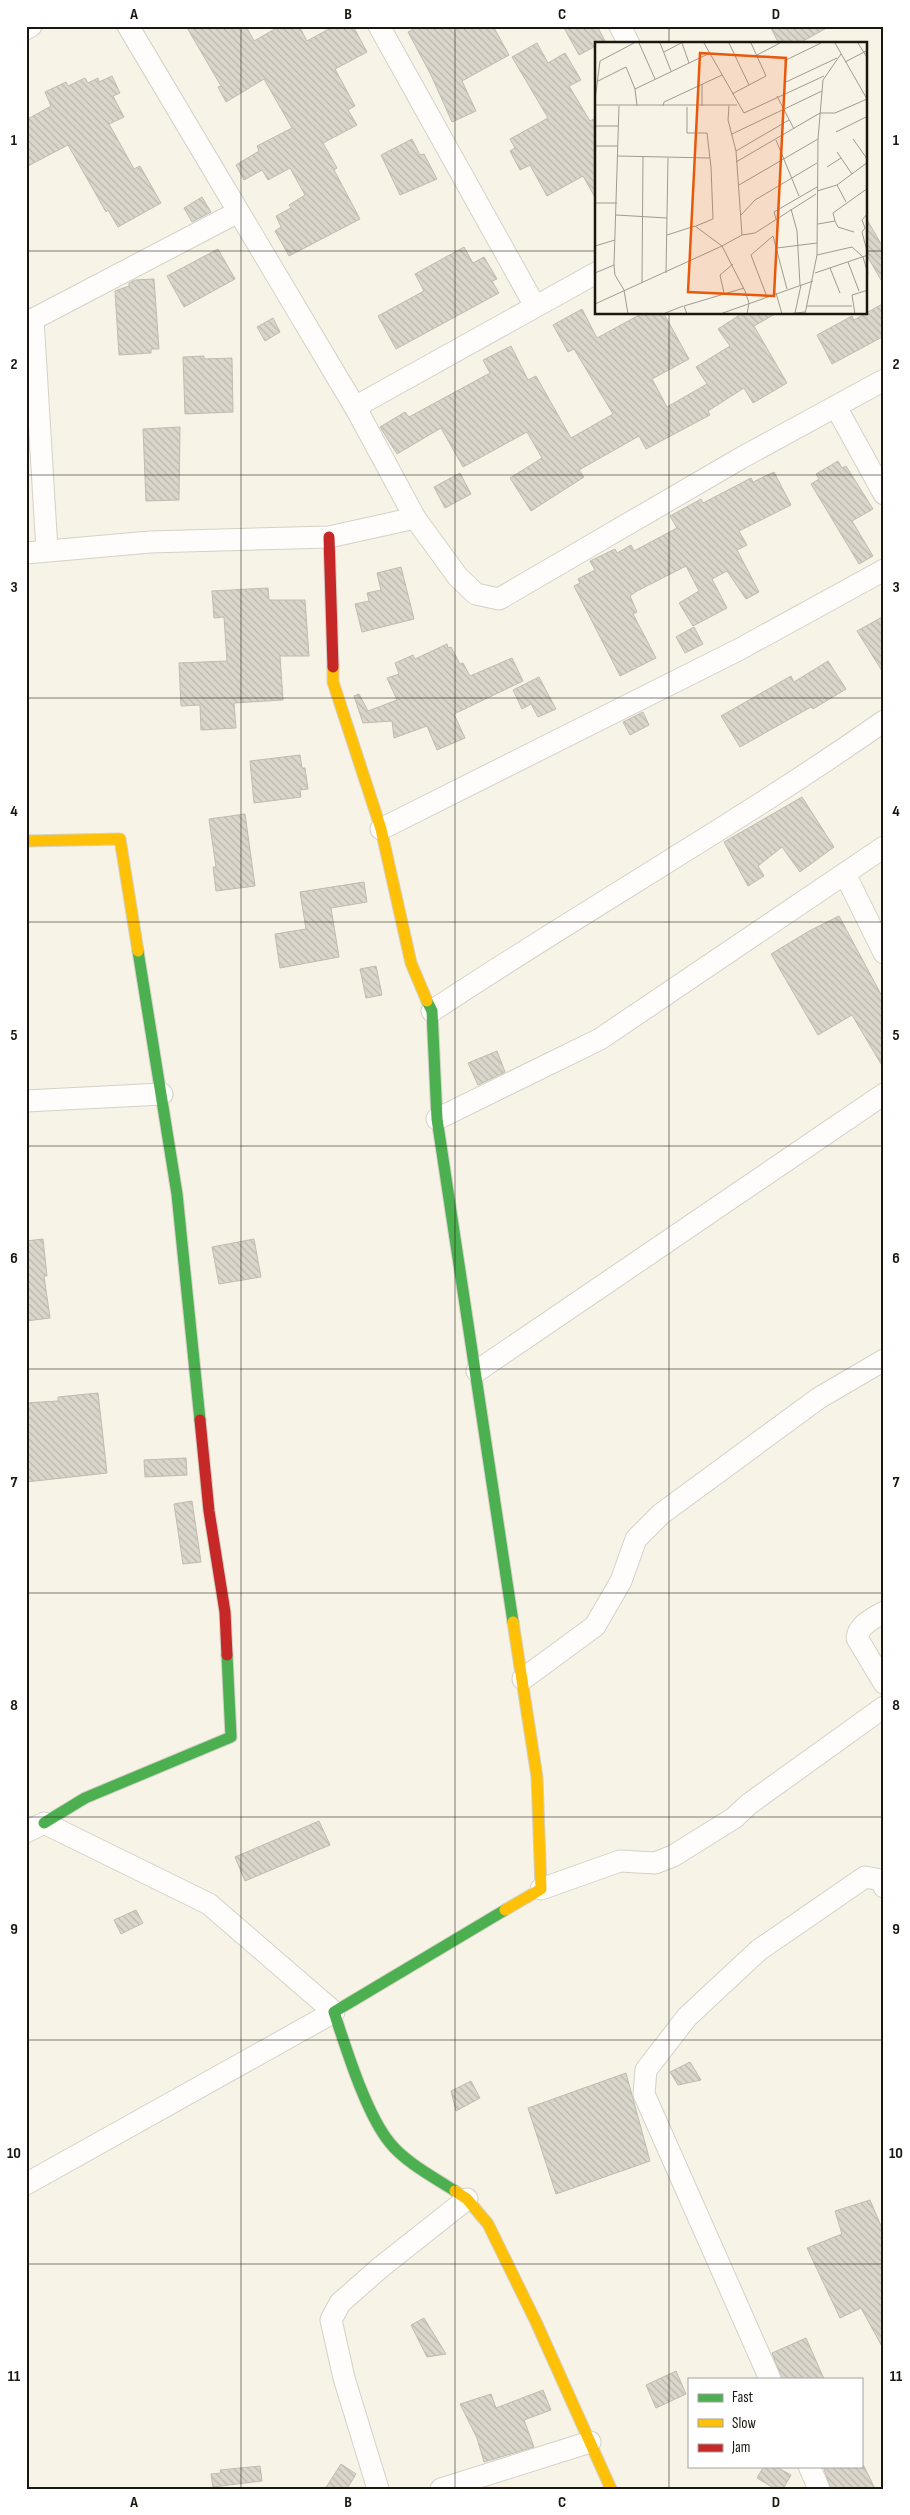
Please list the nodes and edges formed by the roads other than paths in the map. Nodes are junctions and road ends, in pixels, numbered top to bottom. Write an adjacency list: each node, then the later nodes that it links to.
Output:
1 (31, 26): 5 (street)
2 (128, 26): 7 (street)
3 (379, 26): 9 (street)
4 (620, 26): 6 (street)
5 (26, 29)
6 (628, 42)
7 (238, 212): 10 (street); 12 (street)
8 (595, 274): 9 (street)
9 (535, 306): 12 (street)
10 (29, 321): 17 (street)
11 (884, 380): 13 (street)
12 (355, 407): 15 (street)
13 (836, 407): 14 (street); 15 (street)
14 (884, 494)
15 (415, 518): 16 (street)
16 (329, 537): 17 (street); 20 (street)
17 (37, 552)
18 (884, 570): 20 (street)
19 (884, 721): 25 (street)
20 (381, 829): 25 (street)
21 (26, 842): 26 (street)
22 (884, 846): 23 (street)
23 (845, 874): 24 (street); 29 (street)
24 (884, 953)
25 (432, 1011): 29 (street)
26 (162, 1094): 28 (street); 36 (street)
27 (884, 1094): 31 (street)
28 (26, 1101)
29 (437, 1119): 31 (street)
30 (884, 1360): 33 (street)
31 (477, 1371): 33 (street)
32 (884, 1612): 34 (street)
33 (523, 1679): 38 (street)
34 (884, 1683)
35 (884, 1707): 38 (street)
36 (35, 1827): 39 (street)
37 (884, 1886): 42 (street)
38 (541, 1888): 39 (street)
39 (334, 2012): 40 (street); 41 (street)
40 (26, 2184)
41 (467, 2199): 43 (street); 45 (street)
42 (770, 2378)
43 (590, 2442): 46 (street); 47 (street)
44 (810, 2468): 48 (street)
45 (378, 2489)
46 (441, 2489)
47 (611, 2489)
48 (819, 2489)

